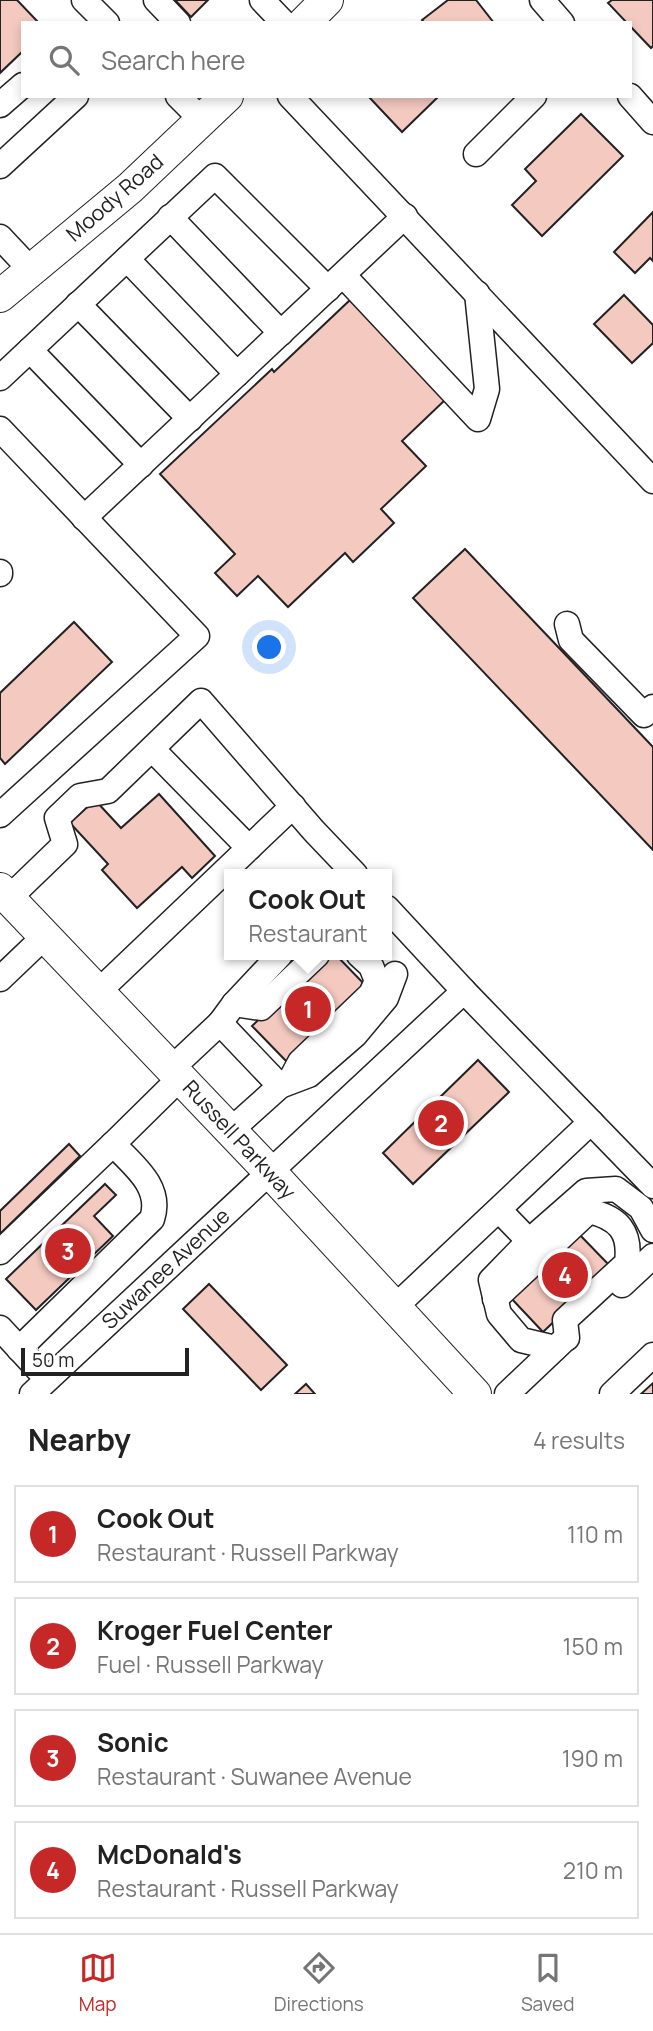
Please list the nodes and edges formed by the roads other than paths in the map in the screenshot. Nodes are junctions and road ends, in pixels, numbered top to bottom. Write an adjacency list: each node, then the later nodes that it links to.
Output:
1 (156, 0): 5 (street)
2 (262, 0): 6 (street)
3 (327, 0): 7 (main road)
4 (542, 0): 8 (street)
5 (176, 21)
6 (282, 21)
7 (306, 21)
8 (560, 21)
9 (21, 87): 16 (street)
10 (74, 98): 20 (street)
11 (180, 98): 17 (street)
12 (225, 98): 17 (main road, Moody Road)
13 (292, 98): 21 (street)
14 (532, 98): 19 (street)
15 (631, 98): 18 (street)
16 (0, 105)
17 (202, 120): 25 (main road, Moody Road)
18 (653, 122)
19 (476, 154)
20 (0, 166)
21 (405, 216): 26 (street); 27 (street)
22 (170, 218): 24 (street); 26 (street); 30 (street)
23 (0, 237): 25 (street)
24 (127, 259): 29 (street); 32 (street)
25 (31, 270): 28 (main road, Moody Road)
26 (335, 282): 27 (street); 30 (street)
27 (477, 293): 37 (street)
28 (0, 296)
29 (78, 304): 31 (street); 34 (street)
30 (281, 333): 32 (street)
31 (30, 350): 33 (street); 36 (street)
32 (237, 374): 34 (street)
33 (0, 378)
34 (190, 419): 36 (street)
35 (0, 429): 38 (street)
36 (141, 465): 38 (street)
37 (653, 481)
38 (84, 518): 43 (street)
39 (567, 624): 40 (street)
40 (653, 707)
41 (152, 749): 42 (street); 44 (street); 48 (street)
42 (293, 806): 44 (street); 46 (street)
43 (0, 815)
44 (249, 848): 45 (street)
45 (227, 869)
46 (350, 869)
47 (224, 872): 59 (street)
48 (4, 893): 50 (main road, Russell Parkway)
49 (392, 913): 51 (street)
50 (45, 936): 57 (street); 59 (main road, Russell Parkway)
51 (423, 947): 56 (street); 58 (street)
52 (276, 960): 60 (street)
53 (312, 960): 60 (street)
54 (364, 960): 62 (street)
55 (380, 960): 56 (street)
56 (395, 974): 62 (street)
57 (0, 979)
58 (464, 991): 63 (street); 66 (street, Suwanee Avenue)
59 (98, 992): 61 (main road, Russell Parkway)
60 (227, 1014): 61 (street); 62 (street)
61 (176, 1073): 64 (main road, Russell Parkway); 65 (street)
62 (285, 1083): 64 (street)
63 (591, 1122): 67 (street); 69 (street)
64 (231, 1130): 66 (main road, Russell Parkway)
65 (113, 1144): 72 (street); 78 (street)
66 (270, 1172): 75 (main road, Russell Parkway); 80 (street, Suwanee Avenue)
67 (649, 1182): 68 (street)
68 (628, 1197): 70 (street); 71 (street)
69 (499, 1210): 71 (street); 75 (street)
70 (653, 1230)
71 (528, 1241): 74 (street)
72 (0, 1252)
73 (653, 1256): 77 (street)
74 (495, 1300): 77 (street); 77 (street)
75 (396, 1307): 81 (main road, Russell Parkway)
76 (0, 1328): 78 (street)
77 (561, 1343): 82 (street)
78 (19, 1349): 80 (street)
79 (653, 1354): 83 (street)
80 (39, 1387)
81 (475, 1394)
82 (507, 1394)
83 (612, 1394)

